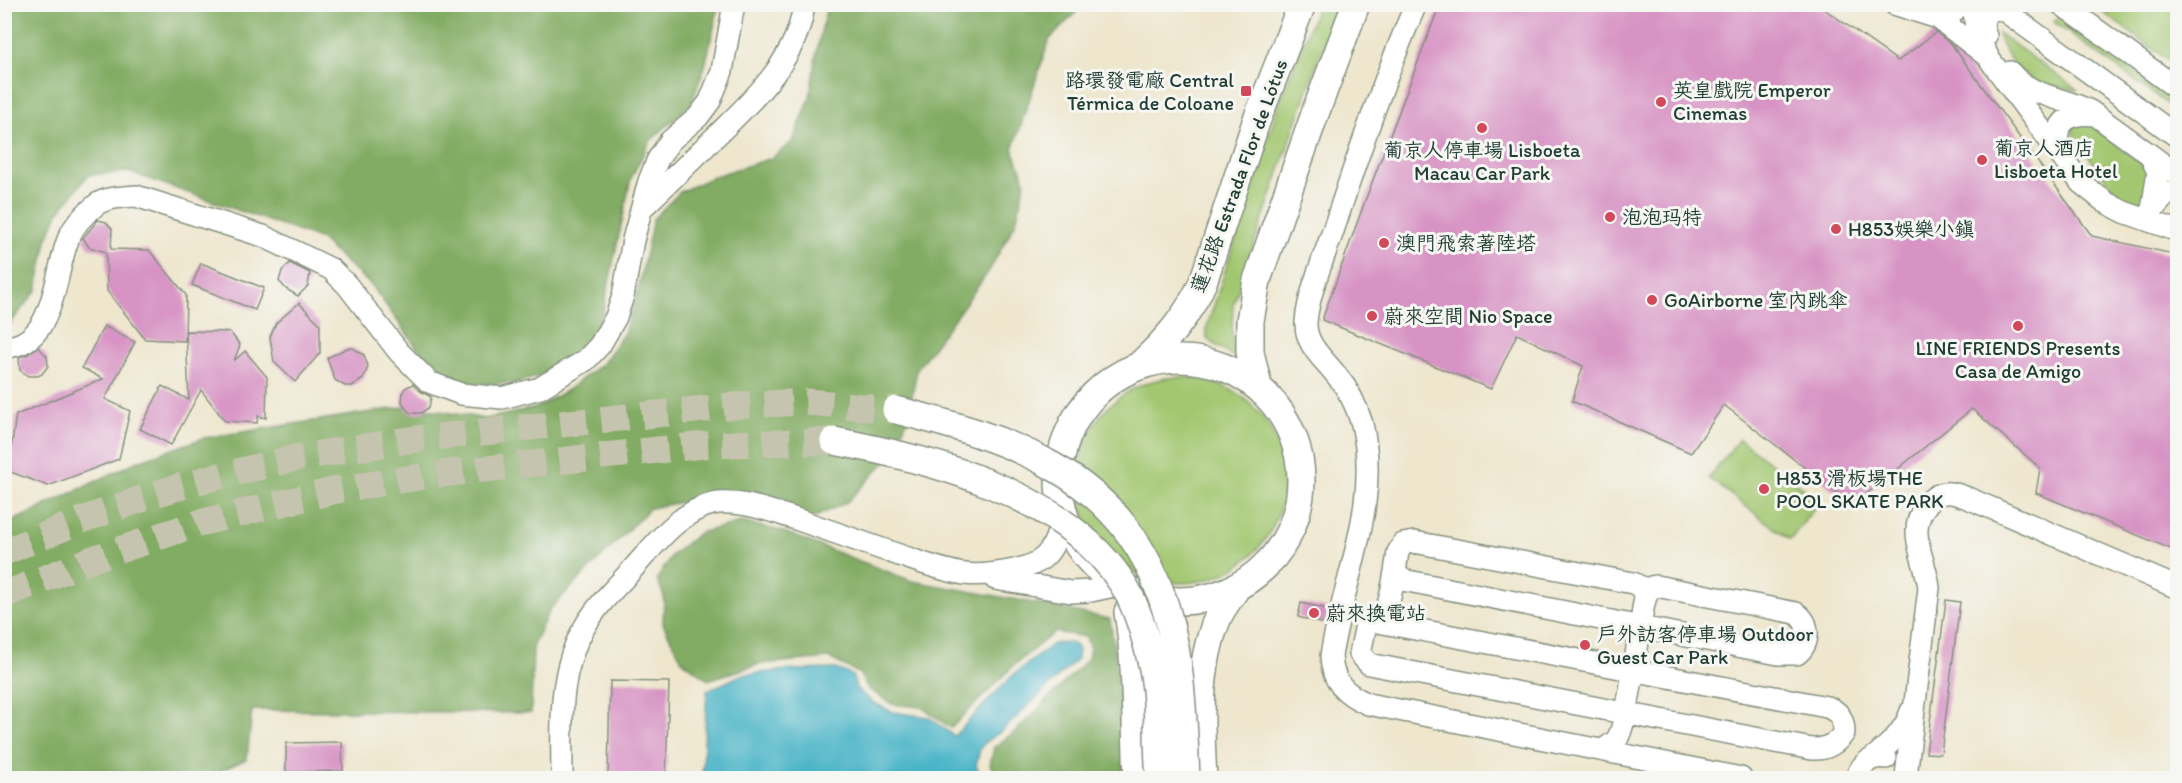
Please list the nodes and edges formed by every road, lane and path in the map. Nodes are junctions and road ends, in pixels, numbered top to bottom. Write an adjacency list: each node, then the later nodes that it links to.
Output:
1 (734, 4): 21 (street)
2 (804, 4): 21 (street)
3 (1302, 4): 24 (main road, 蓮花路 Estrada Flor de Lótus)
4 (1356, 4): 25 (main road)
5 (1416, 4): 40 (street)
6 (1894, 4): 12 (street)
7 (1919, 4): 12 (street)
8 (1959, 4): 12 (street)
9 (1973, 4): 13 (street)
10 (2061, 4): 14 (street)
11 (1998, 7): 15 (street); 16 (street)
12 (1938, 18): 13 (street)
13 (1990, 60): 17 (street)
14 (2178, 89)
15 (2096, 115): 17 (street); 18 (street)
16 (2178, 137)
17 (2058, 152): 22 (street)
18 (2150, 155): 19 (street); 20 (street)
19 (2178, 176)
20 (2178, 190)
21 (641, 209): 23 (street)
22 (2178, 231)
23 (4, 347)
24 (1139, 366): 25 (main road); 28 (main road)
25 (1258, 386): 33 (main road)
26 (896, 410): 47 (main road, bridge)
27 (834, 441): 46 (main road, bridge)
28 (1062, 513): 30 (street); 31 (main road)
29 (1395, 572): 34 (street); 35 (street); 36 (street)
30 (965, 574): 31 (street); 44 (street)
31 (1118, 585): 33 (main road); 45 (main road)
32 (2178, 588): 38 (street)
33 (1235, 590): 48 (main road)
34 (1645, 599): 36 (street); 36 (street)
35 (1374, 622): 37 (street); 39 (street)
36 (1640, 627): 37 (street)
37 (1632, 671): 39 (street); 39 (street)
38 (1917, 690): 42 (street); 43 (street)
39 (1623, 722): 40 (street); 41 (street)
40 (1602, 750): 41 (street)
41 (1634, 756): 49 (street)
42 (1864, 767): 43 (street); 50 (street)
43 (1907, 777)
44 (562, 778)
45 (1138, 778)
46 (1160, 778)
47 (1186, 778)
48 (1203, 778)
49 (1741, 778)
50 (1841, 778)

